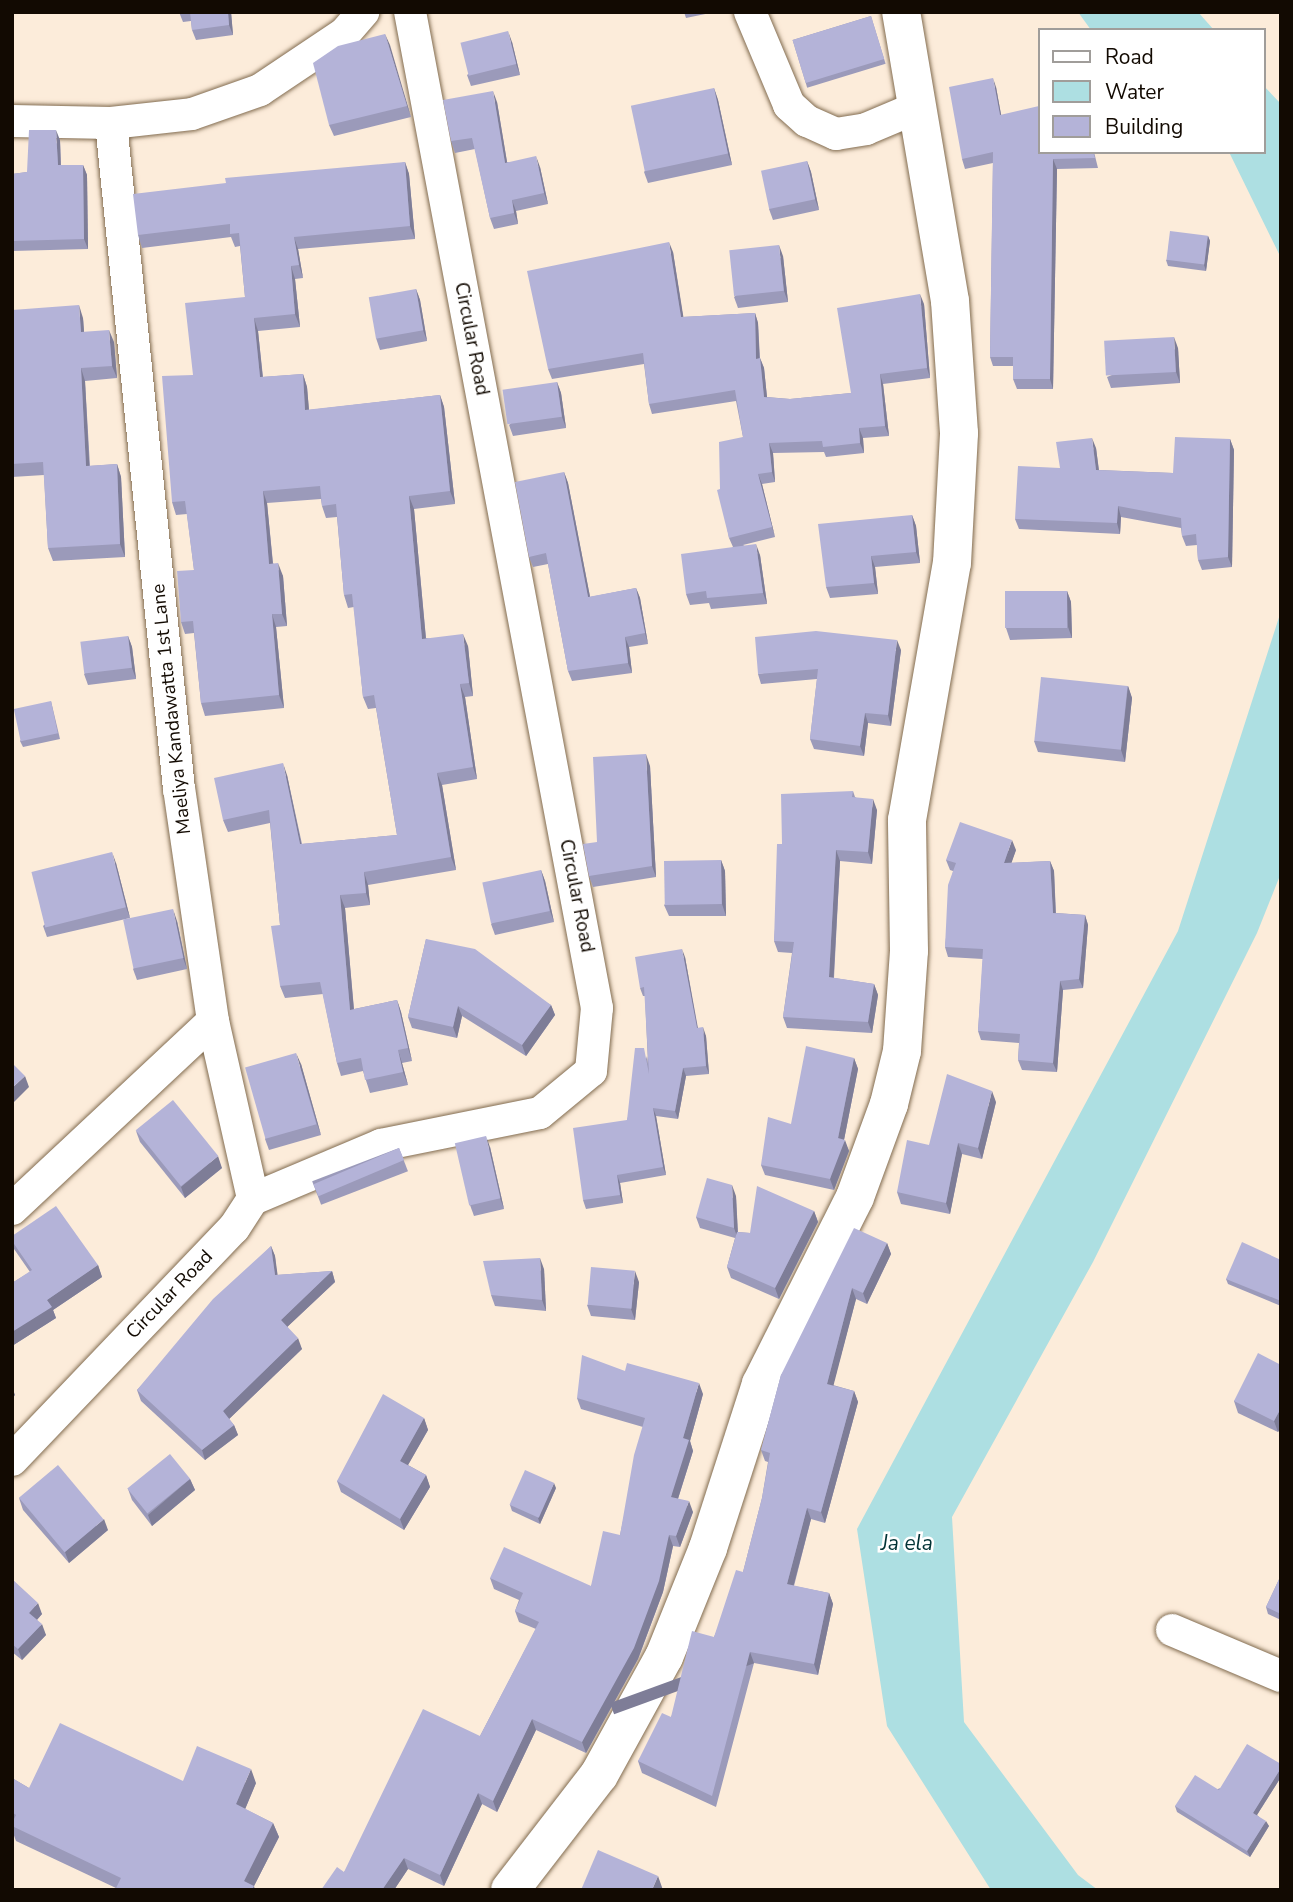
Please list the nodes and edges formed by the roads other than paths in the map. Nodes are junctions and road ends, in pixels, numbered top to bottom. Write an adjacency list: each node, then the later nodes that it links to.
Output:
1 (363, 12): 7 (street)
2 (410, 12): 9 (street, Circular Road)
3 (750, 12): 5 (street)
4 (901, 12): 5 (main road)
5 (916, 108): 14 (main road)
6 (12, 121): 7 (street)
7 (111, 122): 8 (street, Maeliya Kandawatta 1st Lane)
8 (213, 1021): 9 (street, Maeliya Kandawatta 1st Lane); 10 (street)
9 (253, 1199): 11 (street, Circular Road)
10 (12, 1209)
11 (12, 1460)
12 (1172, 1630): 13 (street)
13 (1281, 1676)
14 (510, 1890)

